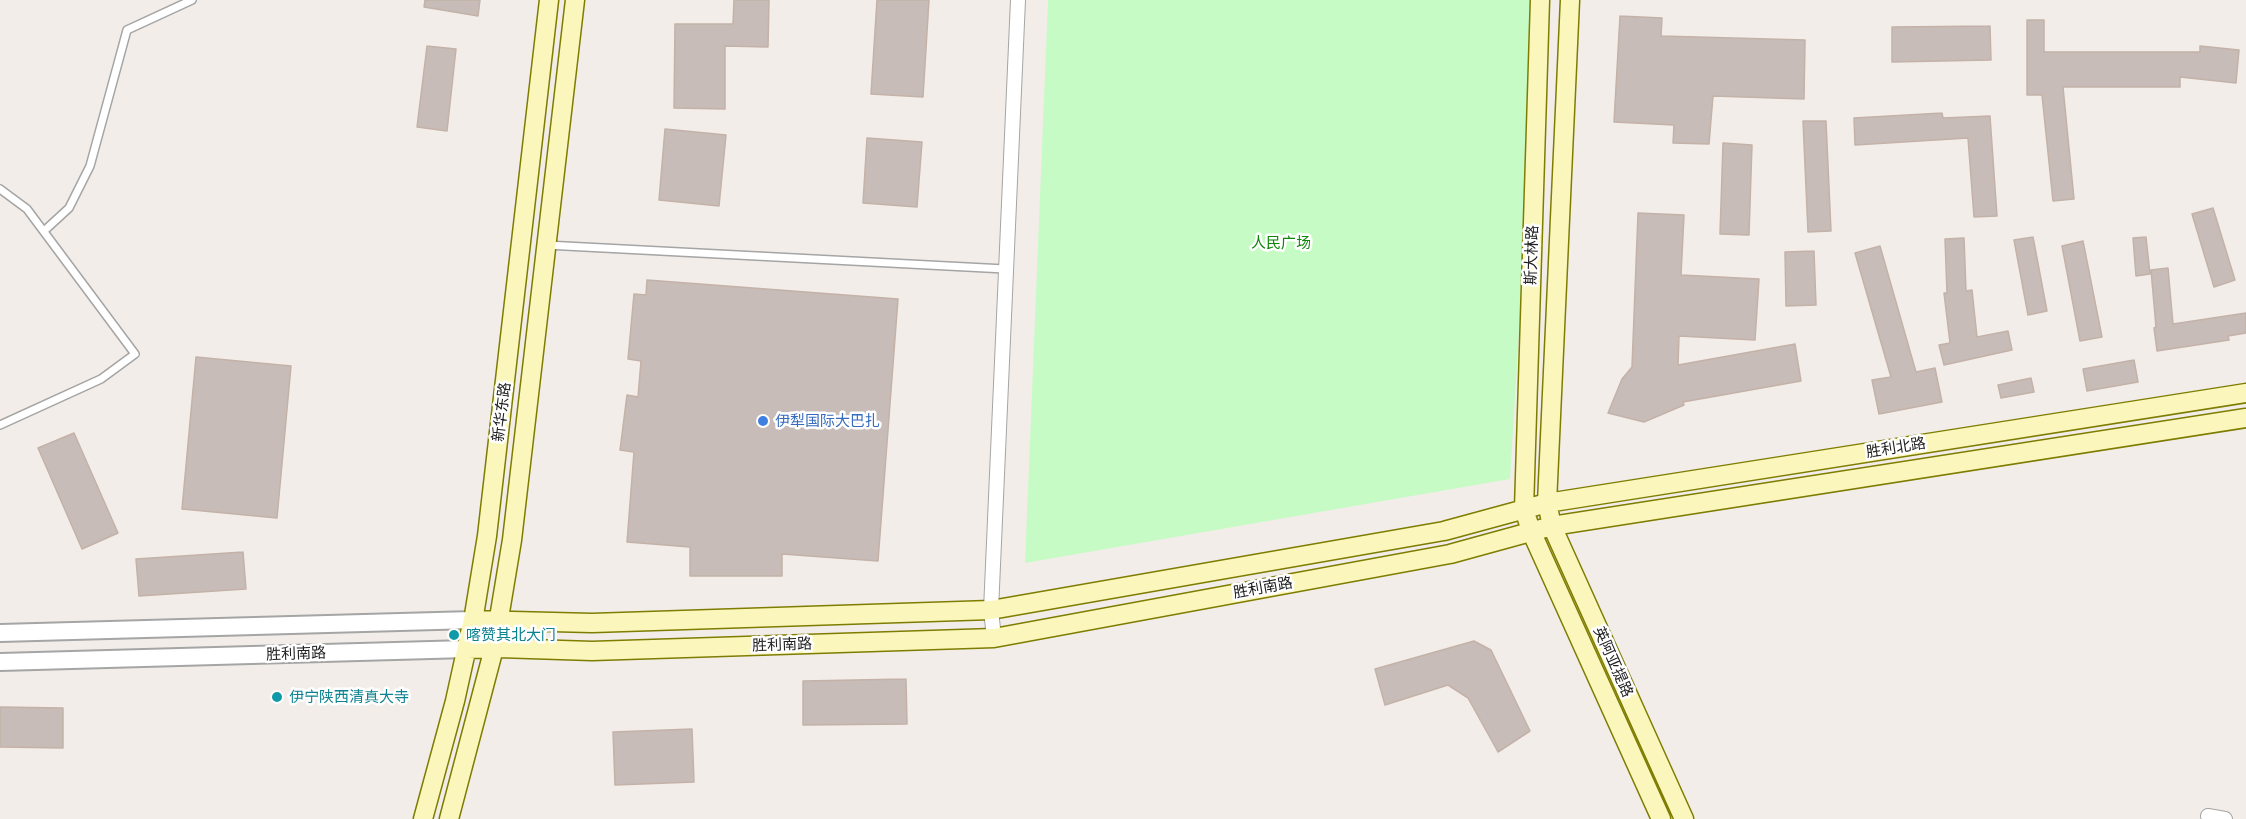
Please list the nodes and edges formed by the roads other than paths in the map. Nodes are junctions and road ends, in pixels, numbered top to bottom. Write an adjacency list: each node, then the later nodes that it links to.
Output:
1 (192, 0): 8 (lane)
2 (549, 0): 19 (main road, 新华东路)
3 (575, 0): 9 (main road, 新华东路)
4 (1018, 0): 10 (street)
5 (1540, 0): 15 (main road, 斯大林路)
6 (1570, 0): 14 (main road, 斯大林路)
7 (0, 189): 8 (lane)
8 (44, 231): 13 (lane)
9 (546, 245): 10 (lane); 20 (main road, 新华东路)
10 (1005, 269): 18 (street)
11 (2246, 393): 14 (main road, 胜利北路)
12 (2246, 418): 16 (main road, 胜利北路)
13 (0, 425)
14 (1547, 503): 15 (main road, 胜利南路); 16 (main road, 英阿亚提路)
15 (1524, 509): 17 (main road, 英阿亚提路); 18 (main road, 胜利南路)
16 (1552, 526): 17 (main road, 胜利南路); 30 (main road, 英阿亚提路)
17 (1531, 531): 22 (main road, 胜利南路); 29 (main road, 英阿亚提路)
18 (991, 610): 20 (main road, 胜利南路); 22 (street)
19 (473, 620): 20 (main road, 胜利南路); 21 (street, 胜利南路); 24 (main road, 新华东路)
20 (499, 620): 23 (main road, 新华东路)
21 (0, 633)
22 (994, 638): 23 (main road, 胜利南路)
23 (494, 648): 24 (main road, 胜利南路); 28 (main road, 新华东路)
24 (466, 650): 25 (street, 胜利南路); 27 (main road, 新华东路)
25 (0, 662)
26 (2208, 816): 31 (street)
27 (423, 819)
28 (450, 819)
29 (1661, 819)
30 (1684, 819)
31 (2225, 819)

